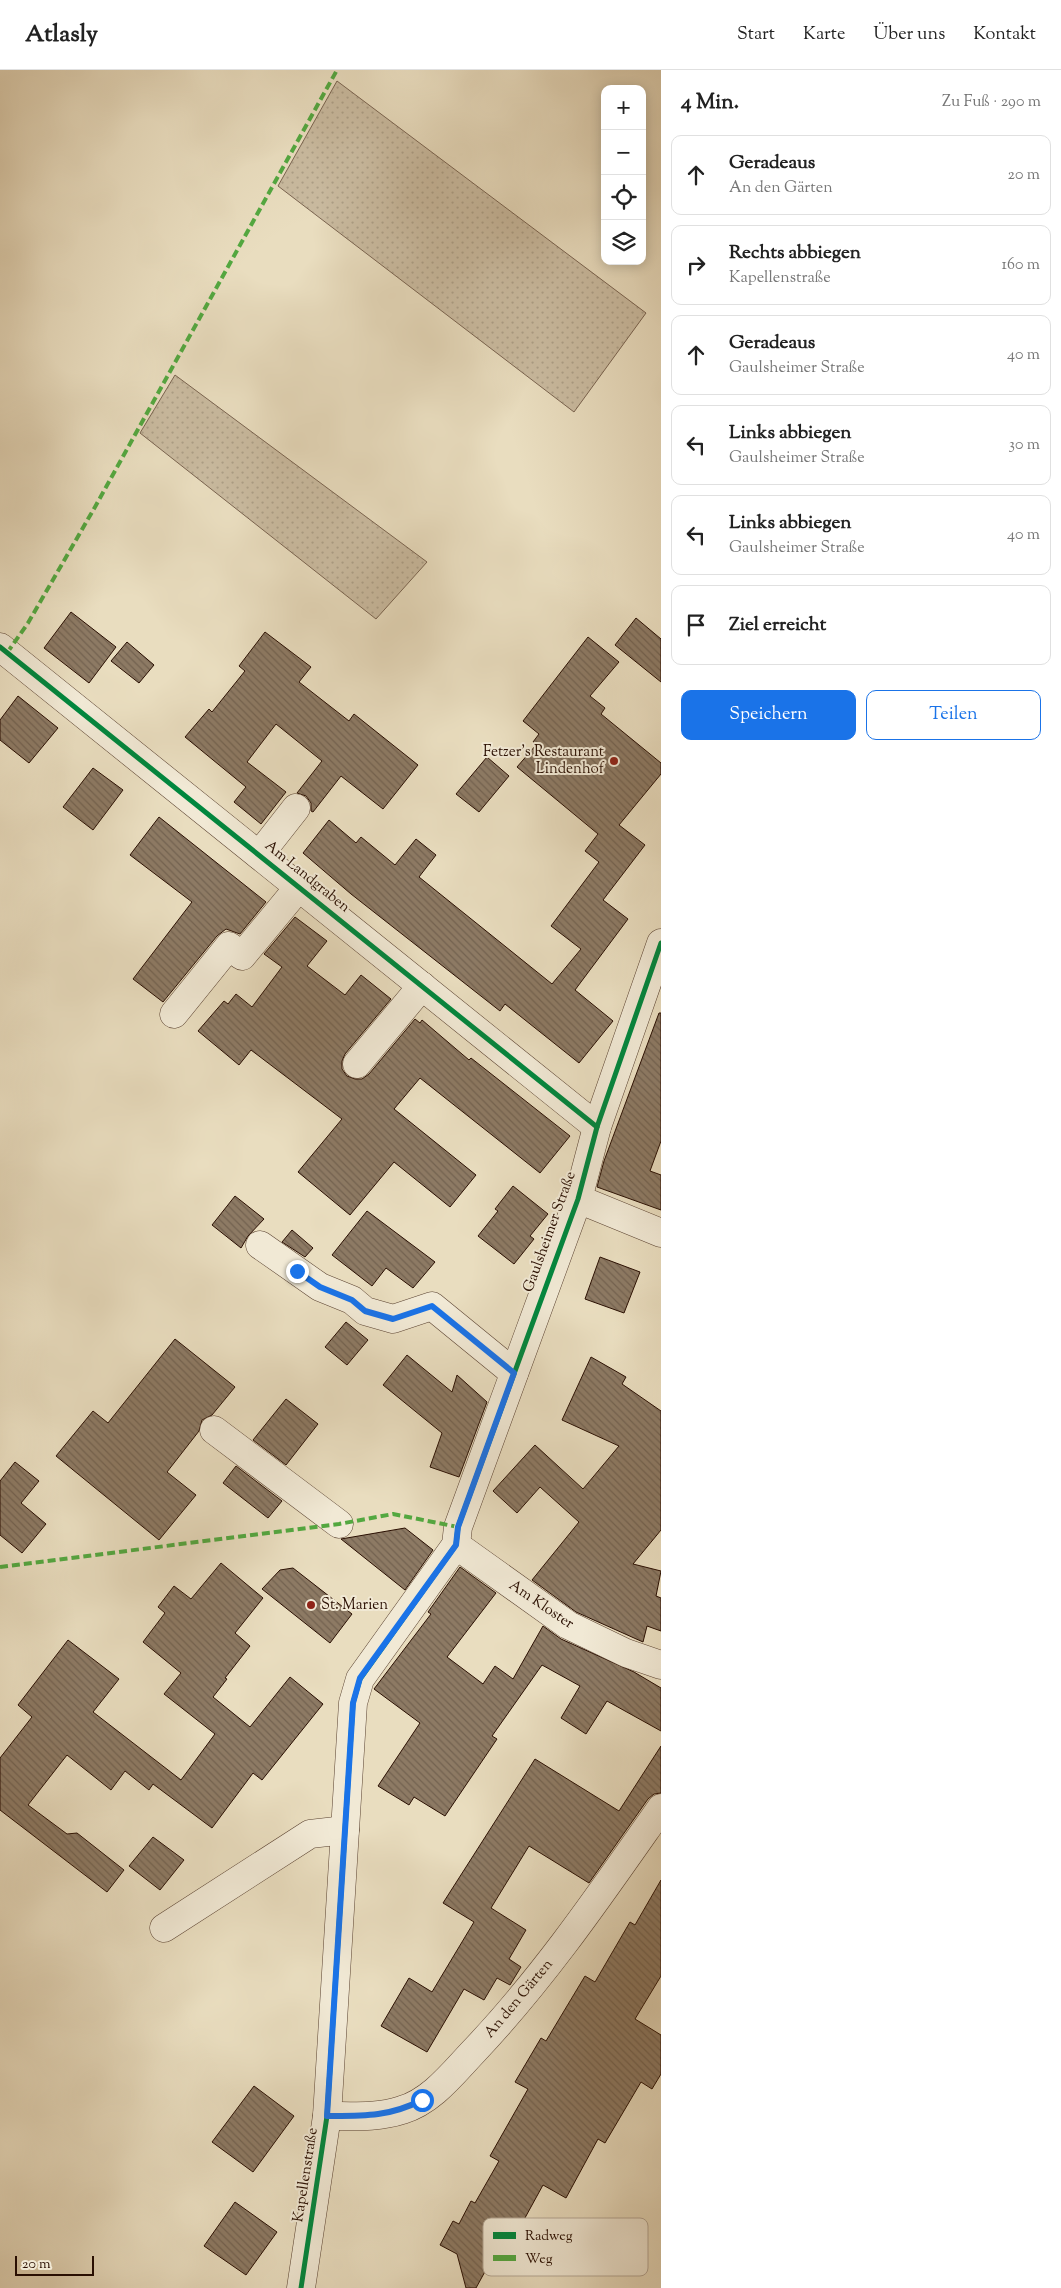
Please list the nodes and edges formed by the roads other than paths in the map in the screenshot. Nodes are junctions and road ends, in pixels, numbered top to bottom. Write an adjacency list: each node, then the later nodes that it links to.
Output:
1 (0, 648): 3 (street, Am Landgraben)
2 (296, 808): 3 (street, Am Landgraben)
3 (259, 855): 4 (street, Am Landgraben)
4 (299, 887): 6 (street, Am Landgraben); 7 (street, Am Landgraben)
5 (661, 943): 9 (street, Gaulsheimer Straße)
6 (422, 986): 8 (street); 9 (street, Am Landgraben)
7 (174, 1014)
8 (357, 1064)
9 (597, 1127): 10 (street, Gaulsheimer Straße)
10 (578, 1199): 11 (street); 13 (street, Gaulsheimer Straße)
11 (661, 1233)
12 (260, 1245): 13 (street)
13 (514, 1373): 16 (street, Gaulsheimer Straße)
14 (214, 1430): 15 (street)
15 (339, 1524)
16 (457, 1536): 17 (street, Am Kloster); 19 (street, Kapellenstraße)
17 (661, 1665)
18 (661, 1808): 21 (street, An den Gärten)
19 (345, 1830): 20 (street); 21 (street, Kapellenstraße)
20 (164, 1928)
21 (327, 2116): 22 (street, Kapellenstraße)
22 (301, 2288)

